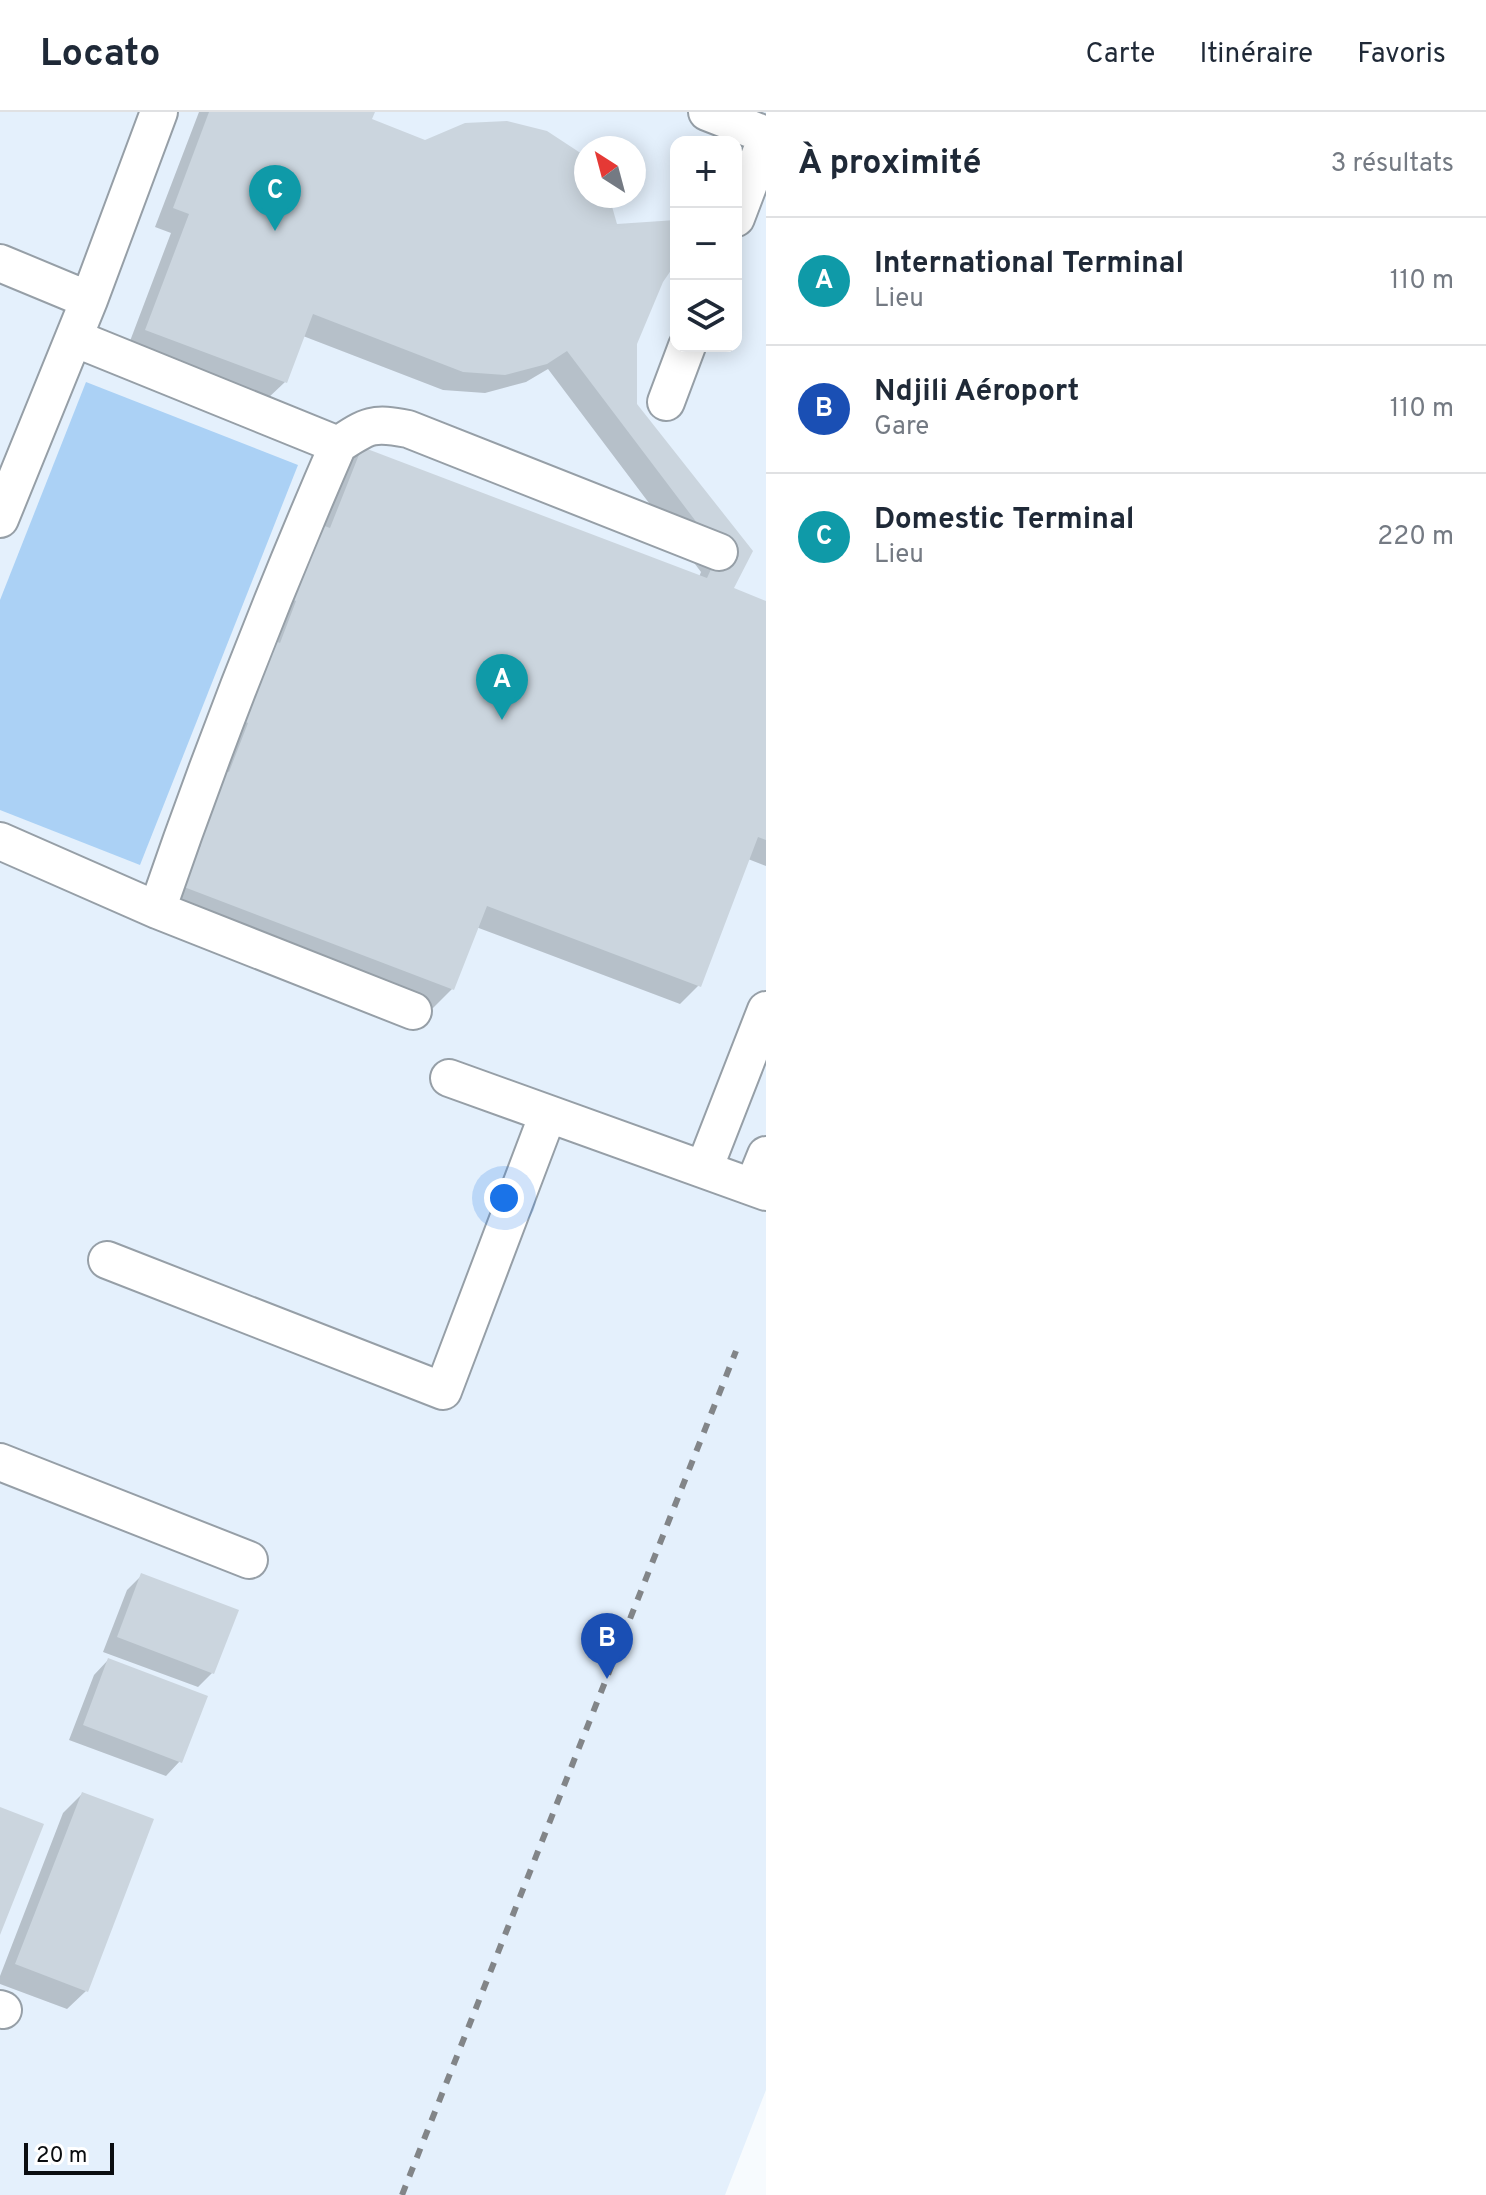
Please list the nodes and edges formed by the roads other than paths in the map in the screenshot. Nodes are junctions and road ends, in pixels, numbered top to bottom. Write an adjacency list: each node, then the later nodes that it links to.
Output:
1 (159, 112): 7 (lane)
2 (707, 112): 3 (lane)
3 (766, 137): 4 (lane)
4 (740, 208)
5 (0, 263): 7 (lane)
6 (0, 286): 7 (lane)
7 (82, 319): 10 (lane); 11 (lane)
8 (685, 352): 9 (lane)
9 (666, 402)
10 (338, 445): 12 (lane); 14 (lane)
11 (0, 519)
12 (719, 552)
13 (0, 841): 14 (lane)
14 (157, 910): 16 (lane)
15 (766, 1010): 19 (lane)
16 (413, 1011)
17 (449, 1078): 18 (lane)
18 (548, 1114): 19 (lane); 21 (lane)
19 (704, 1169): 20 (lane)
20 (762, 1178)
21 (107, 1260)
22 (0, 1462): 23 (lane)
23 (249, 1560)

